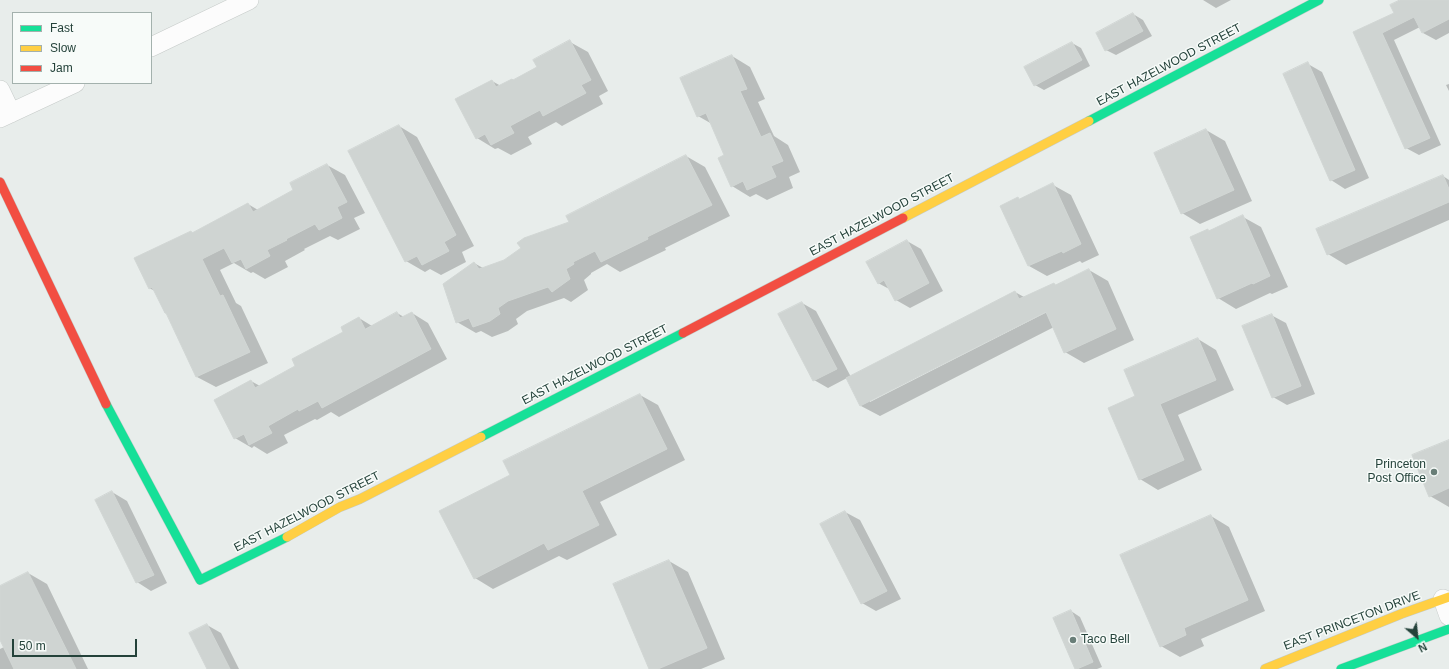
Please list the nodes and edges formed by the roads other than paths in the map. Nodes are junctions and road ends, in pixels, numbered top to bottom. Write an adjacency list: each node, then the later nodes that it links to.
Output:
1 (1319, 0): 7 (main road, EAST HAZELWOOD STREET)
2 (239, 2): 3 (street)
3 (152, 46)
4 (73, 84): 6 (street)
5 (0, 90): 6 (street)
6 (6, 116)
7 (0, 182)
8 (1447, 604): 10 (main road, EAST PRINCETON DRIVE)
9 (1449, 629): 11 (main road)
10 (1265, 669)
11 (1341, 669)

